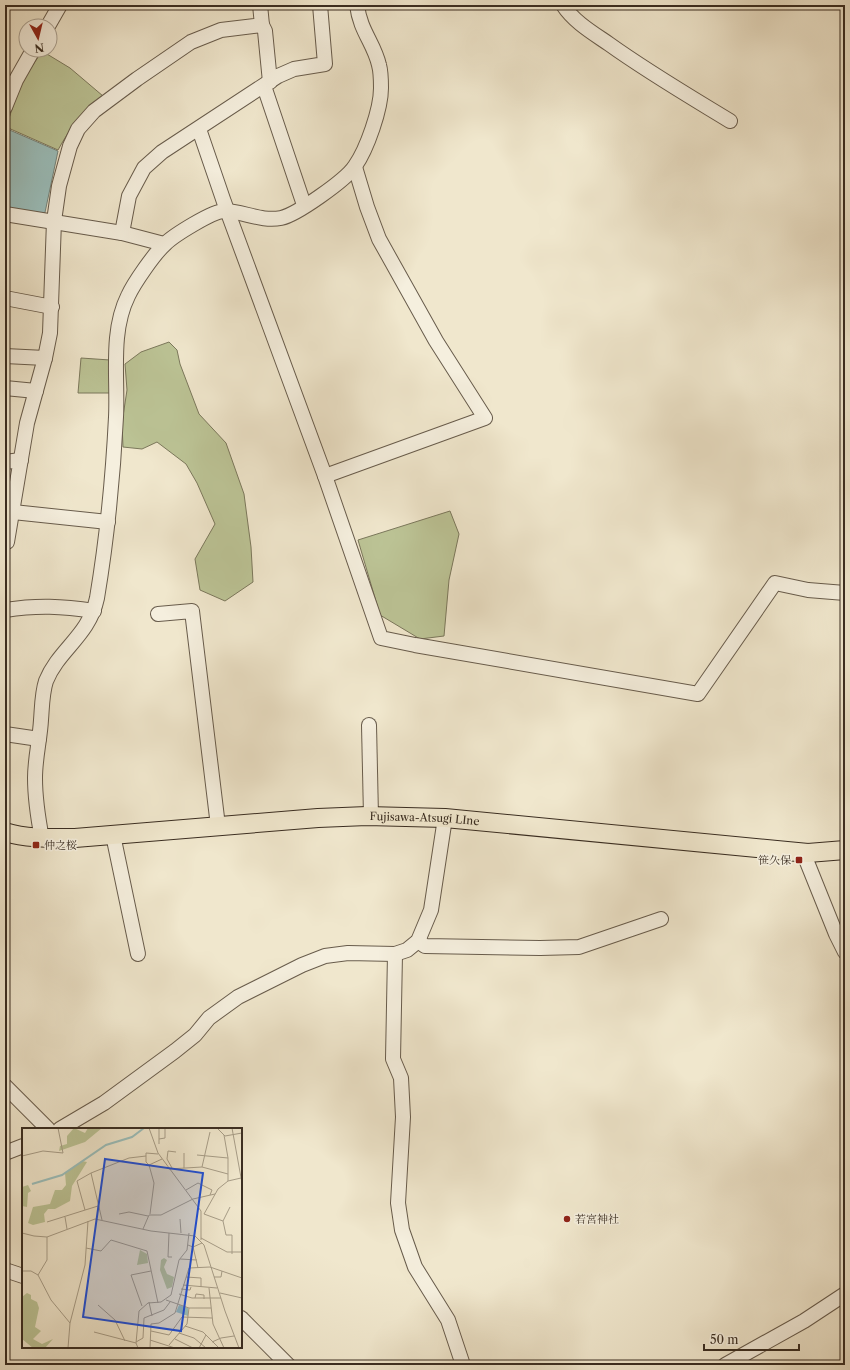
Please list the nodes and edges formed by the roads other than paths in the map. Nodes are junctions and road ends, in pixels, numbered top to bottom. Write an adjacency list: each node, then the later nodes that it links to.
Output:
1 (60, 5): 6 (street)
2 (260, 5): 7 (street)
3 (320, 5): 9 (street)
4 (357, 5): 13 (street)
5 (563, 5): 11 (street)
6 (53, 18)
7 (262, 25): 9 (street); 17 (street)
8 (28, 58): 10 (street)
9 (267, 84): 12 (street); 14 (street)
10 (5, 107)
11 (730, 121)
12 (199, 128): 15 (street); 18 (street)
13 (355, 167): 14 (street); 28 (street)
14 (304, 205): 15 (street)
15 (228, 212): 19 (street); 28 (street)
16 (5, 214): 17 (street)
17 (54, 221): 18 (street); 21 (street)
18 (122, 233): 19 (street)
19 (164, 244): 30 (street)
20 (5, 298): 21 (street)
21 (52, 307): 23 (street)
22 (5, 356): 23 (street)
23 (45, 358): 25 (street)
24 (5, 388): 25 (street)
25 (36, 391): 26 (street)
26 (21, 460): 27 (street); 29 (street)
27 (5, 462)
28 (325, 476): 32 (street)
29 (13, 512): 30 (street); 31 (street)
30 (108, 522): 34 (street)
31 (5, 542)
32 (845, 593)
33 (5, 610): 34 (street)
34 (94, 611): 38 (street)
35 (158, 614): 41 (street)
36 (369, 725): 39 (street)
37 (5, 734): 38 (street)
38 (39, 739): 44 (street)
39 (371, 816): 40 (main road, Fujisawa-Atsugi LIne); 41 (main road, Fujisawa-Atsugi LIne)
40 (445, 818): 46 (main road, Fujisawa-Atsugi LIne); 48 (street)
41 (218, 826): 43 (main road, Fujisawa-Atsugi LIne)
42 (5, 832): 44 (main road, Fujisawa-Atsugi LIne)
43 (113, 834): 44 (main road, Fujisawa-Atsugi LIne); 50 (street)
44 (42, 838)
45 (845, 850): 46 (main road, Fujisawa-Atsugi LIne)
46 (803, 852): 49 (street)
47 (661, 919): 48 (street)
48 (418, 941): 51 (street)
49 (845, 952)
50 (138, 954)
51 (395, 954): 54 (street); 62 (street)
52 (5, 1086): 53 (street)
53 (47, 1128)
54 (62, 1128)
55 (22, 1146): 56 (street)
56 (5, 1153)
57 (5, 1270): 58 (street)
58 (22, 1276)
59 (845, 1294): 63 (street)
60 (242, 1319): 61 (street)
61 (288, 1365)
62 (463, 1365)
63 (725, 1365)

